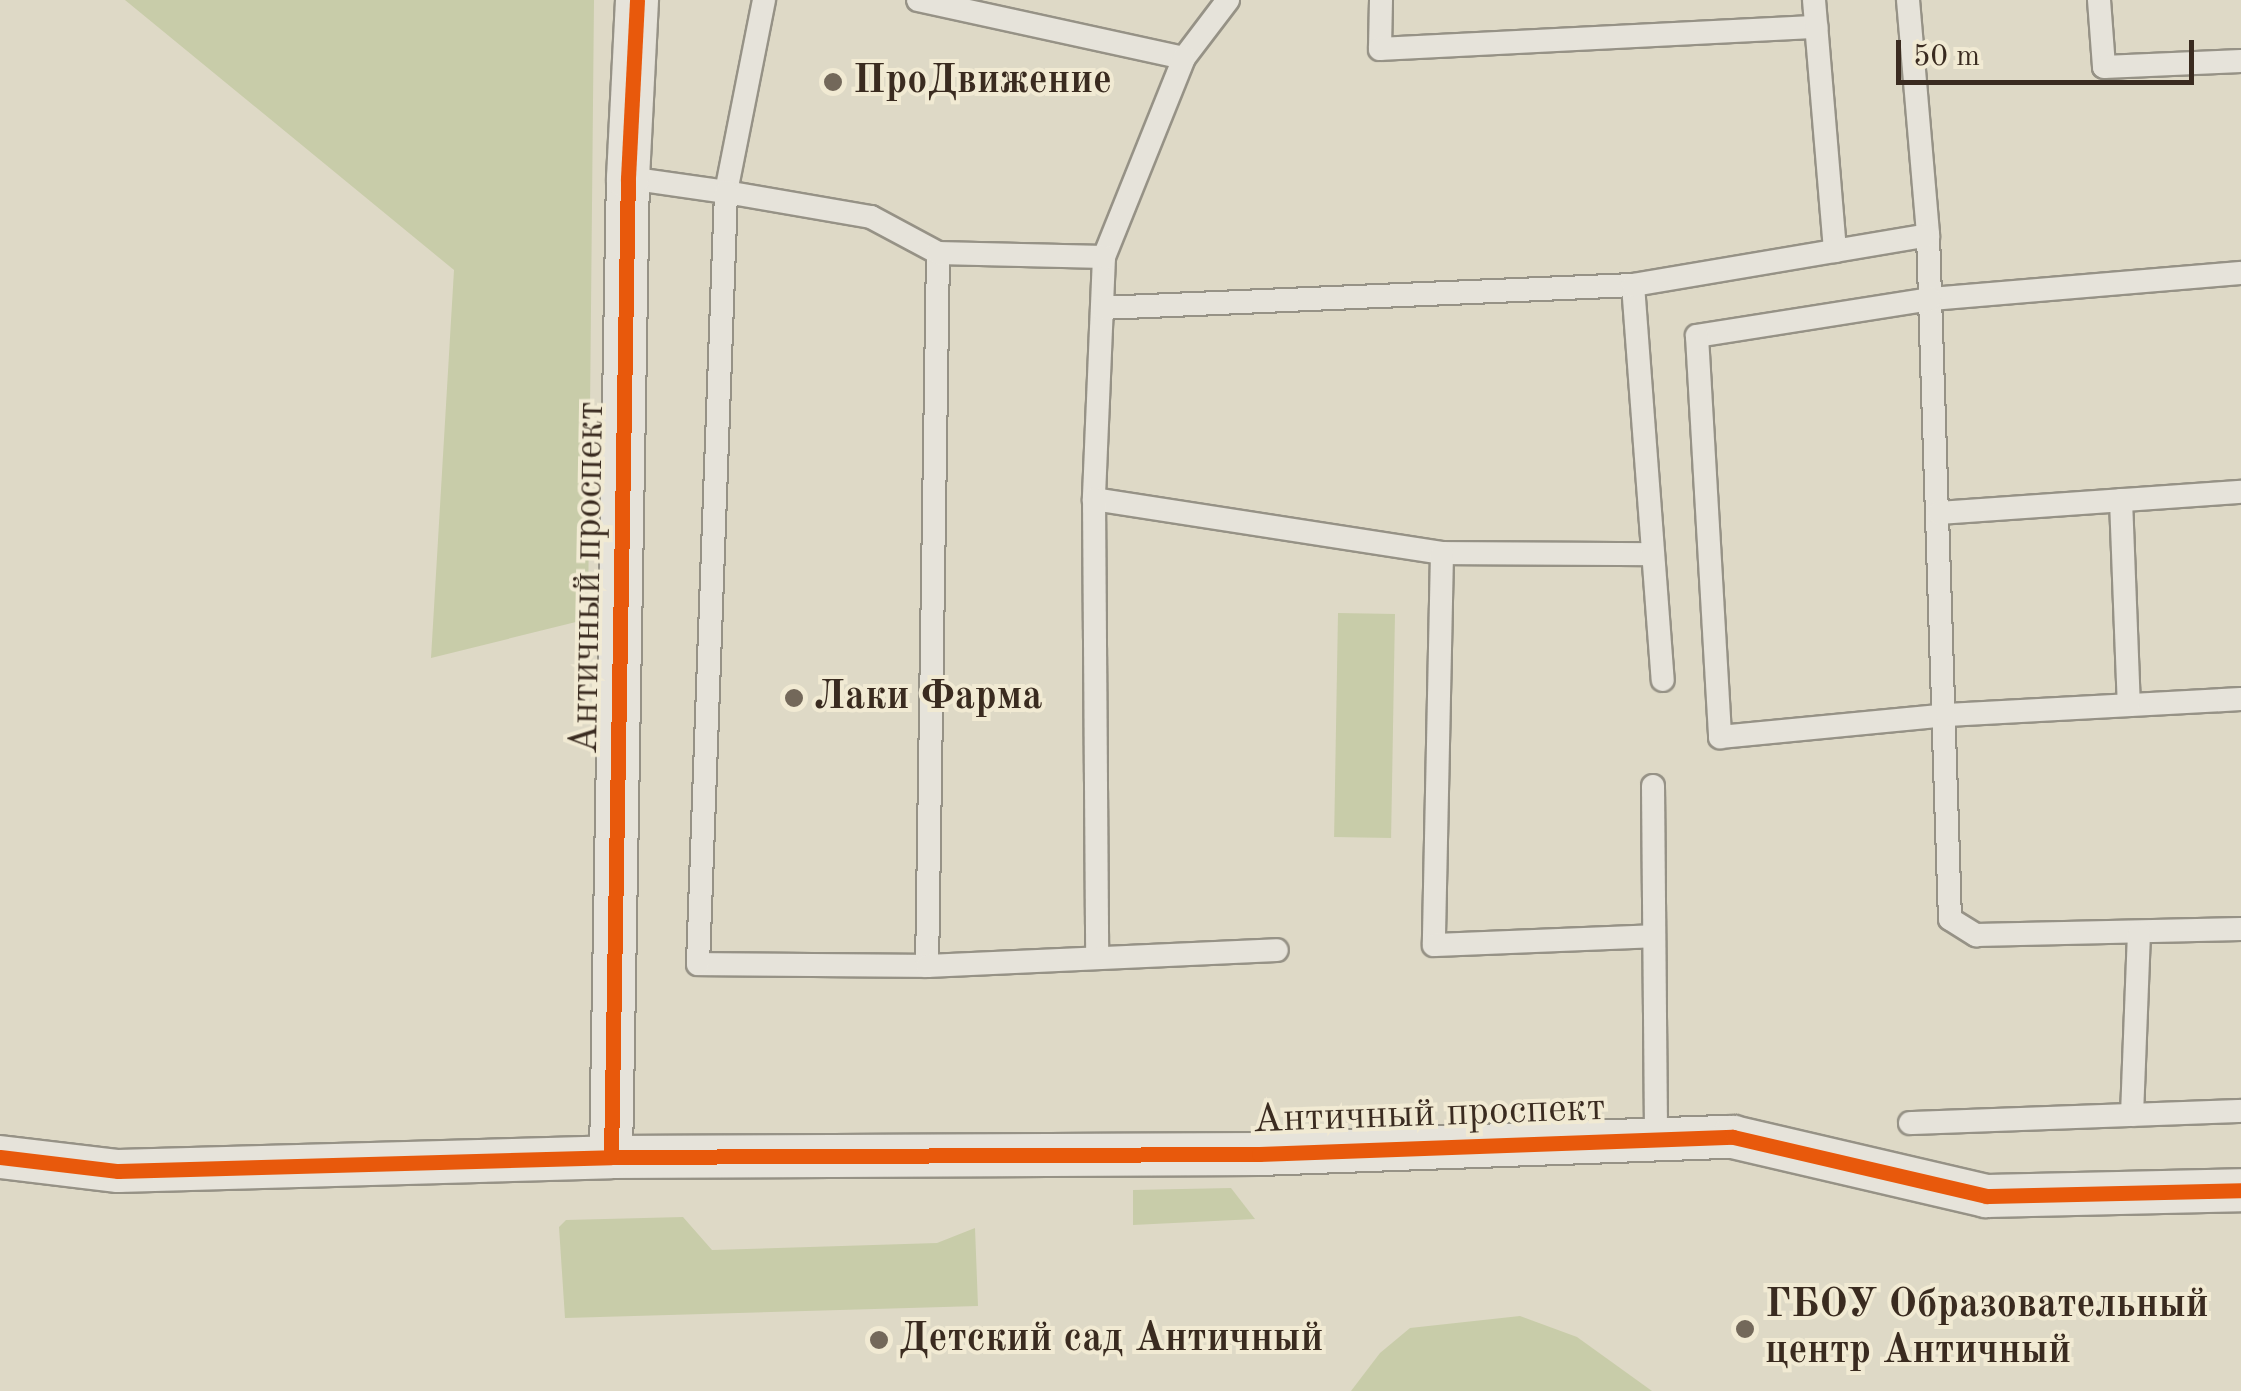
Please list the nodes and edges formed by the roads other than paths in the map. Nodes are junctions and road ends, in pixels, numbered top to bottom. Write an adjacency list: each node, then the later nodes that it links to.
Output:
1 (637, 0): 12 (street, Античный проспект)
2 (764, 0): 13 (lane)
3 (918, 0): 10 (lane)
4 (1228, 0): 10 (lane)
5 (1380, 0): 9 (lane)
6 (1814, 0): 9 (lane)
7 (1908, 0): 14 (lane)
8 (2099, 0): 11 (lane)
9 (1816, 27): 15 (lane)
10 (1184, 58): 17 (lane)
11 (2241, 61)
12 (628, 178): 13 (lane); 44 (street, Античный проспект)
13 (726, 192): 16 (lane); 38 (lane)
14 (1928, 235): 15 (lane); 20 (lane)
15 (1836, 251): 19 (lane)
16 (938, 253): 17 (lane); 38 (lane)
17 (1104, 257): 21 (lane)
18 (2241, 273): 20 (lane)
19 (1633, 285): 21 (lane); 27 (lane)
20 (1930, 298): 25 (lane); 31 (lane)
21 (1102, 308): 23 (lane)
22 (2241, 492): 24 (lane)
23 (1094, 499): 26 (lane); 37 (lane)
24 (2121, 500): 25 (lane); 30 (lane)
25 (1939, 513): 31 (lane)
26 (1442, 553): 27 (lane); 35 (lane)
27 (1652, 554): 28 (lane)
28 (1664, 680)
29 (2241, 699): 30 (lane)
30 (2130, 705): 31 (lane)
31 (1947, 716): 34 (lane)
32 (1652, 786): 35 (lane)
33 (2241, 929): 34 (lane)
34 (2139, 933): 40 (lane)
35 (1654, 936): 42 (lane)
36 (1276, 950): 37 (lane)
37 (1097, 956): 38 (lane)
38 (927, 966)
39 (2241, 1112): 40 (lane)
40 (2132, 1115): 41 (lane)
41 (1910, 1123)
42 (1656, 1140): 44 (street, Античный проспект); 45 (street, Античный проспект)
43 (0, 1157): 44 (street, Античный проспект)
44 (612, 1157)
45 (2241, 1190)

